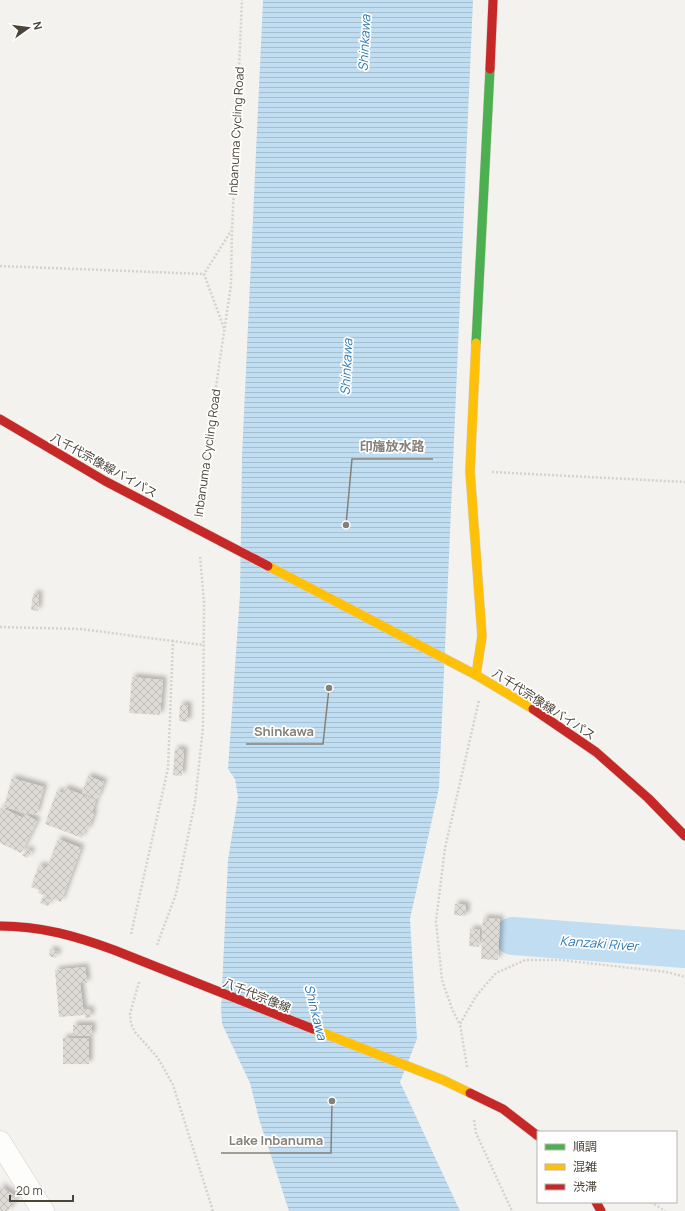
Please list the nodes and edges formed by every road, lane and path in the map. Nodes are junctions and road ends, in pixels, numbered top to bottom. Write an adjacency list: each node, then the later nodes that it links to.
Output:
1 (242, 0): 3 (path, Inbanuma Cycling Road)
2 (493, 0): 8 (main road)
3 (232, 231): 5 (path); 6 (path, Inbanuma Cycling Road)
4 (0, 266): 5 (path)
5 (204, 274): 6 (path)
6 (225, 330): 10 (path, Inbanuma Cycling Road)
7 (0, 419): 10 (main road, 八千代宗像線バイパス)
8 (470, 471): 9 (path); 14 (main road)
9 (685, 482)
10 (198, 530): 13 (path, Inbanuma Cycling Road); 14 (main road, 八千代宗像線バイパス)
11 (0, 627): 12 (path)
12 (173, 641): 13 (path); 18 (path)
13 (204, 644): 17 (path, Inbanuma Cycling Road)
14 (480, 678): 15 (main road, 八千代宗像線バイパス); 21 (path)
15 (685, 836)
16 (0, 926): 18 (main road, 八千代宗像線)
17 (155, 949)
18 (127, 955): 22 (main road, 八千代宗像線)
19 (685, 977): 21 (path)
20 (140, 979): 27 (path)
21 (460, 1024): 22 (path)
22 (471, 1094): 23 (main road, 八千代宗像線); 28 (path)
23 (537, 1135)
24 (0, 1142): 26 (street)
25 (653, 1203): 29 (path)
26 (43, 1211)
27 (213, 1211)
28 (512, 1211)
29 (665, 1211)

